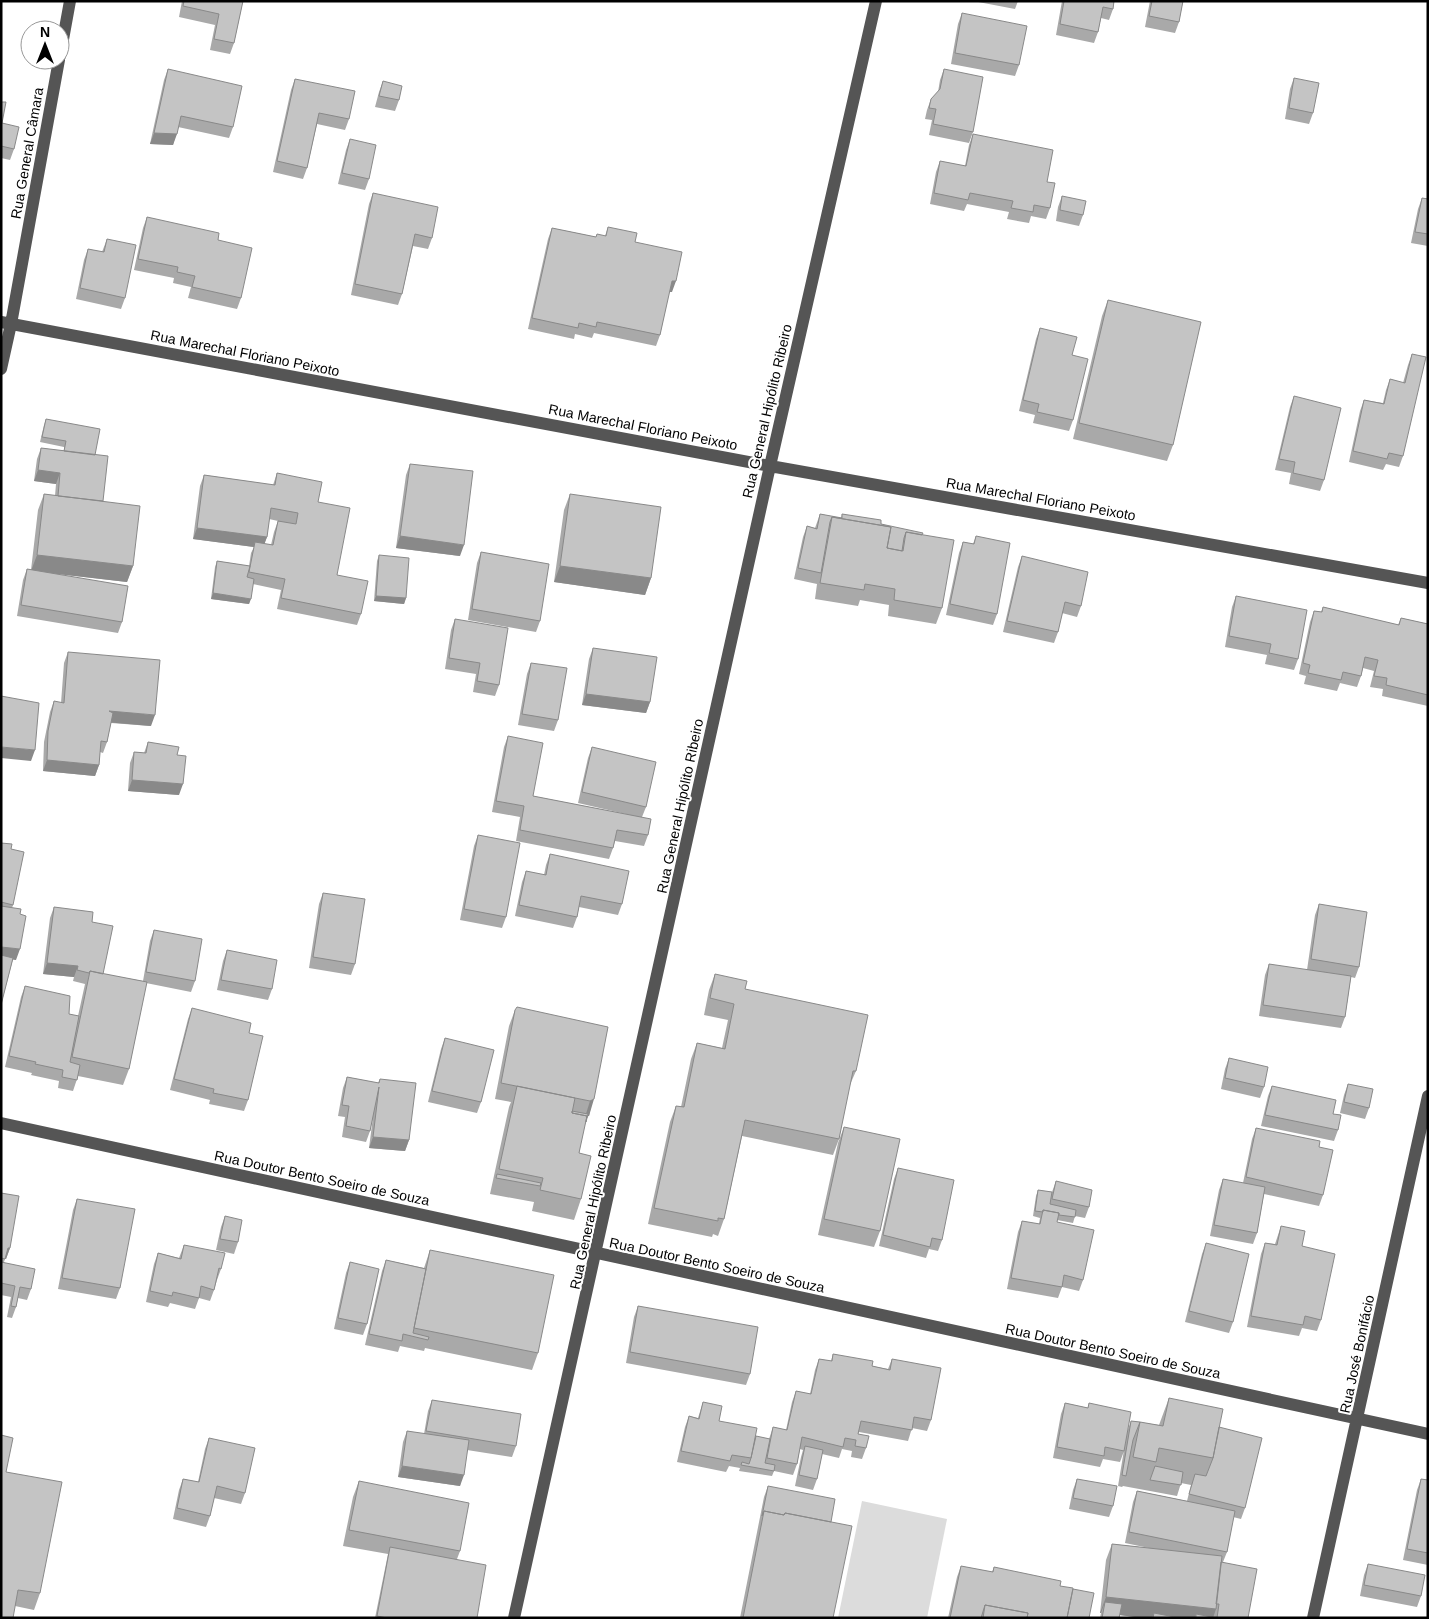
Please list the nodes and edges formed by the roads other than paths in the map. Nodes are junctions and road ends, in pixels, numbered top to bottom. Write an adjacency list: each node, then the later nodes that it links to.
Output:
1 (70, 1): 3 (street)
2 (876, 1): 7 (street, Rua General Hipólito Ribeiro)
3 (67, 20)
4 (57, 70): 5 (street, Rua General Câmara)
5 (6, 323): 6 (street, Rua General Câmara); 7 (street, Rua Marechal Floriano Peixoto)
6 (1, 368)
7 (770, 466): 8 (street, Rua Marechal Floriano Peixoto); 11 (street, Rua General Hipólito Ribeiro)
8 (1428, 583)
9 (1428, 1096): 12 (street, Rua José Bonifácio)
10 (1, 1123): 11 (street, Rua Doutor Bento Soeiro de Souza)
11 (596, 1254): 12 (street, Rua Doutor Bento Soeiro de Souza); 14 (street, Rua General Hipólito Ribeiro)
12 (1358, 1420): 13 (street, Rua Doutor Bento Soeiro de Souza); 15 (street, Rua José Bonifácio)
13 (1428, 1434)
14 (514, 1618)
15 (1313, 1618)

